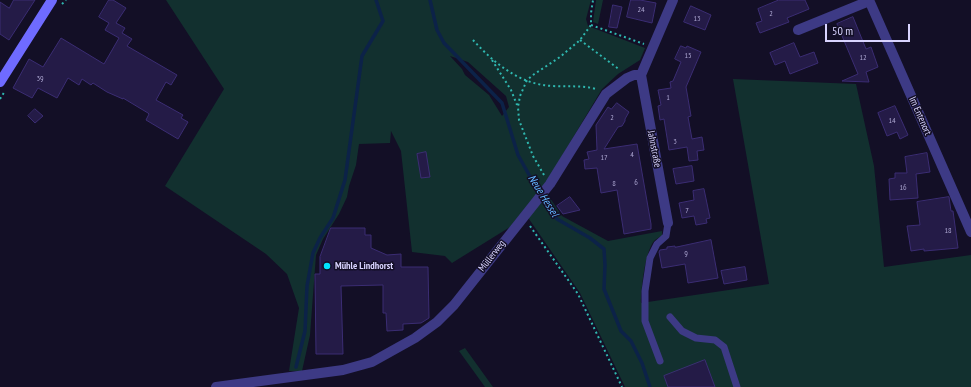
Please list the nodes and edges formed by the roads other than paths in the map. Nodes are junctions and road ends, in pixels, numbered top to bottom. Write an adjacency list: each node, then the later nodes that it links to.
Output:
1 (52, 0): 6 (main road)
2 (673, 0): 5 (street)
3 (869, 0): 4 (street); 8 (street, Im Entenort)
4 (798, 30)
5 (641, 75): 7 (street, Jahnstraße); 11 (street, Müllerweg)
6 (0, 82)
7 (668, 223): 10 (lane)
8 (971, 232)
9 (670, 317): 12 (lane)
10 (660, 360)
11 (216, 387)
12 (737, 387)

